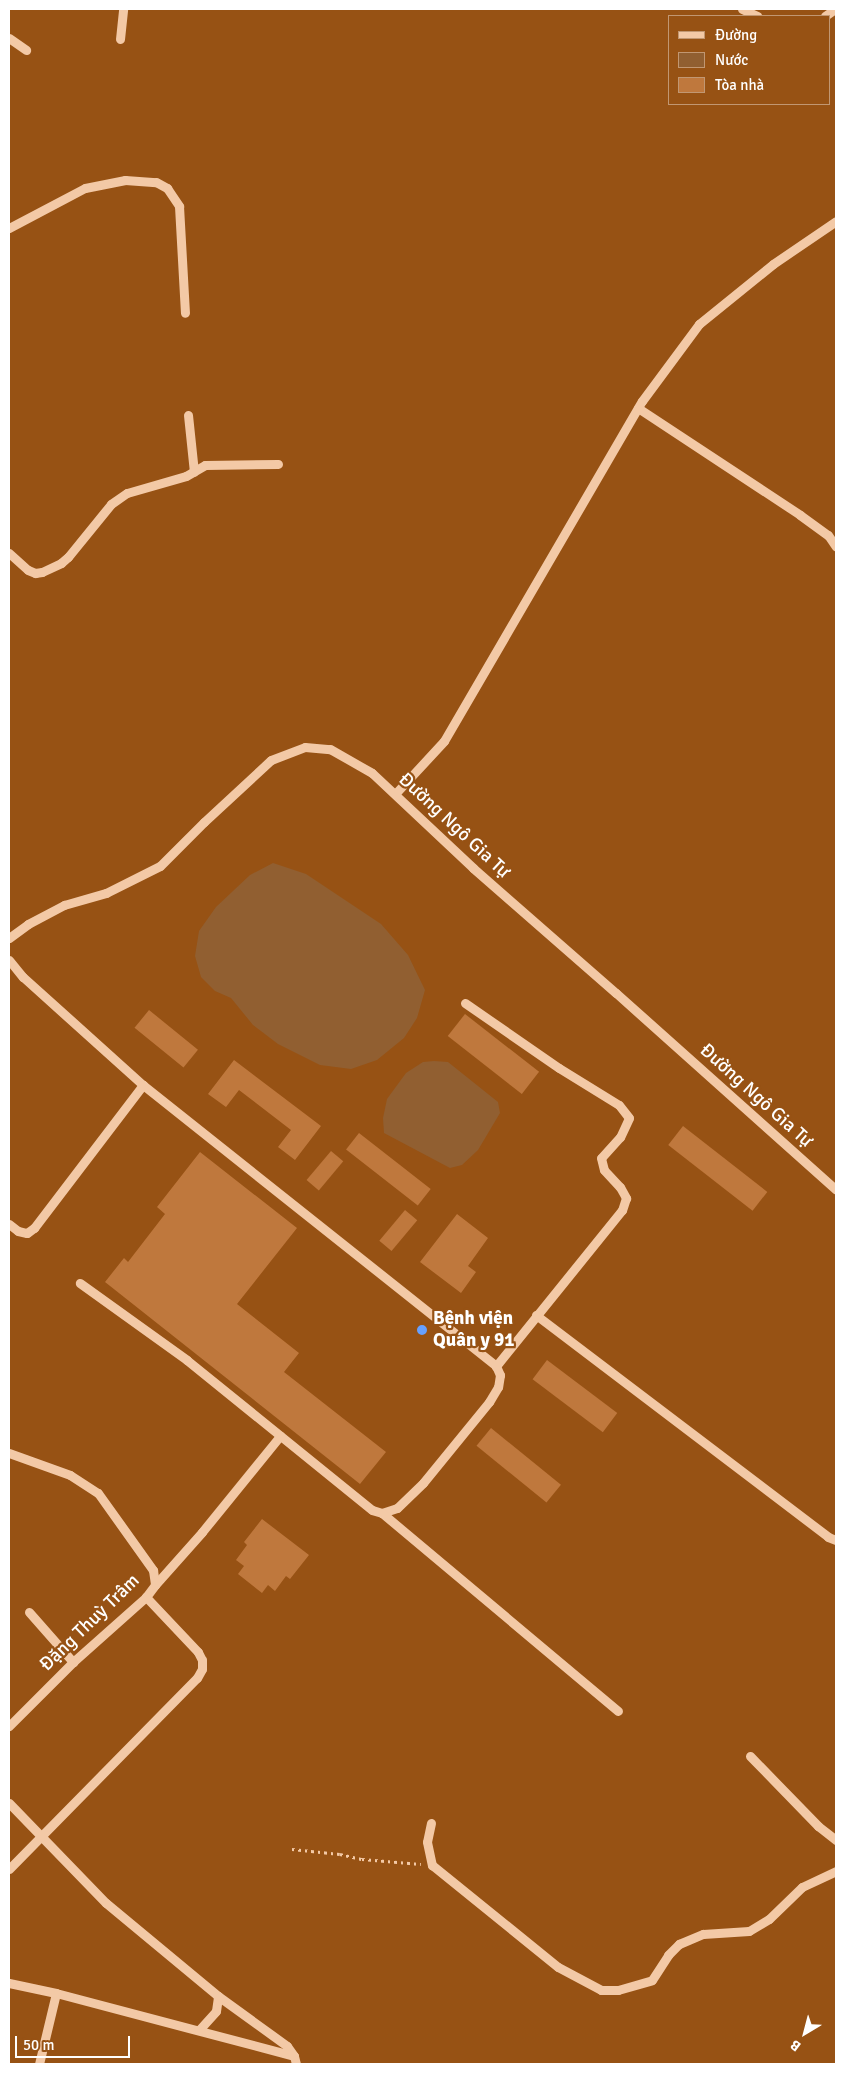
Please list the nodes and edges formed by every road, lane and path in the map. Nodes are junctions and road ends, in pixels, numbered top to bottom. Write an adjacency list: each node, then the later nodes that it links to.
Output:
1 (123, 9): 5 (street)
2 (742, 9): 3 (street)
3 (755, 15)
4 (9, 38): 6 (street)
5 (120, 38)
6 (26, 50)
7 (836, 221): 10 (street)
8 (9, 228): 9 (street)
9 (185, 313)
10 (638, 408): 14 (street); 16 (street)
11 (188, 415): 13 (street)
12 (278, 464): 13 (street)
13 (194, 472): 15 (street)
14 (836, 546)
15 (9, 553)
16 (395, 794): 17 (street, Đường Ngô Gia Tự); 21 (street, Đường Ngô Gia Tự)
17 (9, 938)
18 (9, 960): 20 (street)
19 (465, 1003): 24 (street)
20 (143, 1085): 22 (street); 25 (street)
21 (836, 1190)
22 (9, 1224)
23 (80, 1283): 26 (street)
24 (536, 1315): 25 (street); 29 (street)
25 (496, 1366): 28 (street)
26 (280, 1436): 28 (street); 30 (street)
27 (9, 1453): 30 (street, Đặng Thuỳ Trâm)
28 (382, 1513): 34 (street)
29 (836, 1540)
30 (155, 1585): 31 (street, Đặng Thuỳ Trâm)
31 (146, 1597): 33 (street, Đặng Thuỳ Trâm); 39 (street)
32 (29, 1612): 33 (street)
33 (74, 1662): 35 (street, Đặng Thuỳ Trâm)
34 (618, 1711)
35 (9, 1726)
36 (750, 1756): 40 (street)
37 (9, 1803): 39 (street)
38 (431, 1823): 42 (street)
39 (41, 1836): 43 (street); 47 (street)
40 (836, 1840)
41 (292, 1849): 42 (path)
42 (432, 1865): 44 (street)
43 (9, 1869)
44 (836, 1871)
45 (9, 1983): 46 (street)
46 (56, 1993): 48 (street); 50 (street)
47 (218, 1996): 48 (street); 49 (street)
48 (199, 2030): 49 (street)
49 (295, 2060)
50 (39, 2064)

